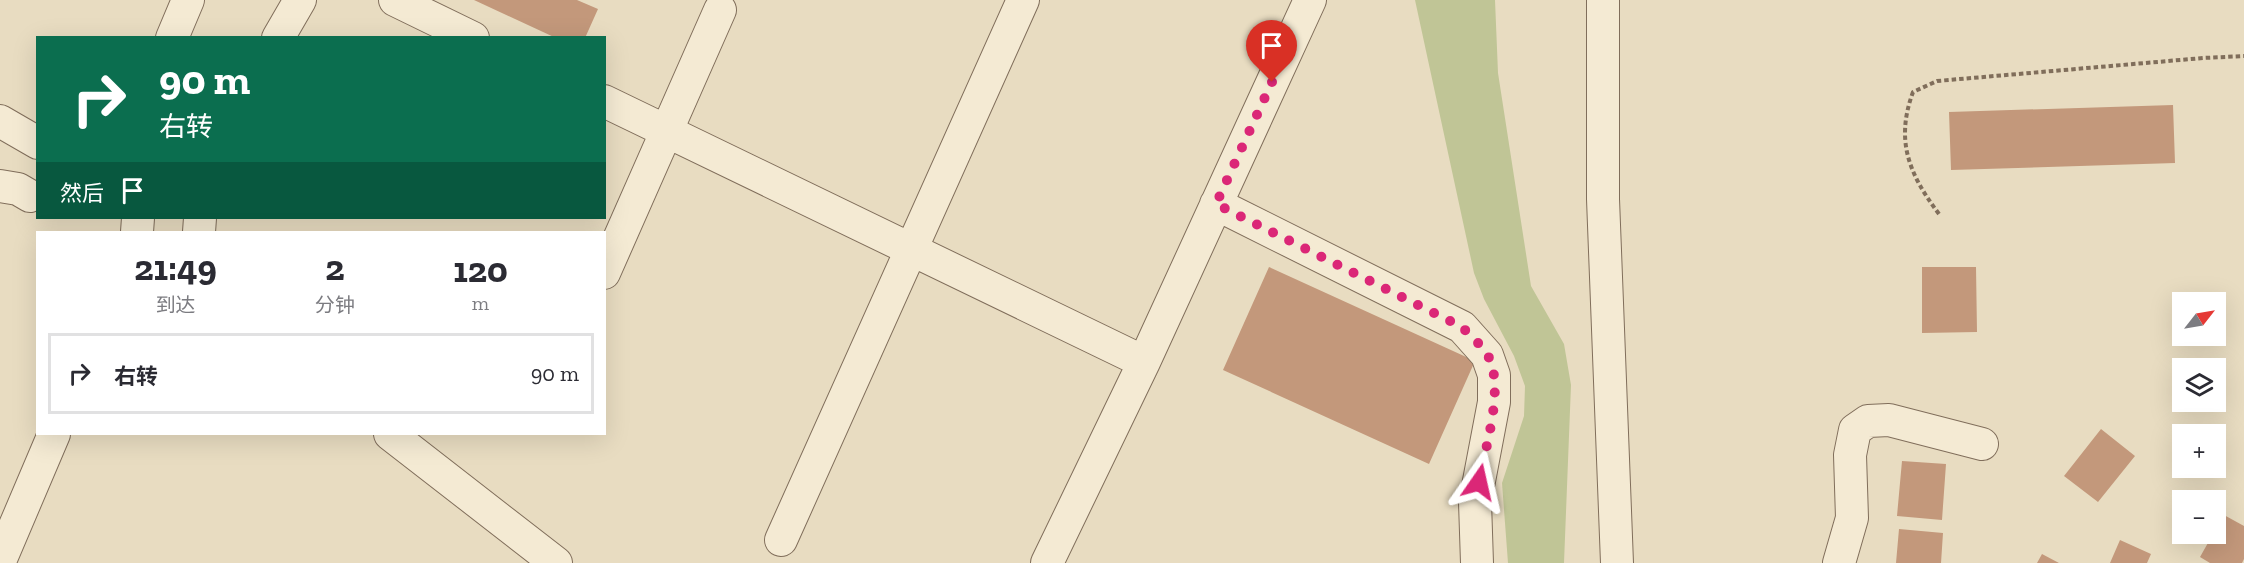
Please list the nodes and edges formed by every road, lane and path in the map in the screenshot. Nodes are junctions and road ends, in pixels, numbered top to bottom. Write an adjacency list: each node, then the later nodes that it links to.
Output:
1 (188, 0): 8 (street)
2 (300, 0): 9 (street)
3 (396, 0): 10 (street)
4 (1023, 0): 20 (street)
5 (1310, 0): 18 (street)
6 (1603, 0): 31 (street)
7 (720, 10): 14 (street)
8 (173, 36)
9 (279, 36)
10 (469, 36)
11 (2244, 56): 19 (path)
12 (606, 102): 14 (street)
13 (0, 121): 15 (street)
14 (667, 131): 20 (street); 21 (street)
15 (36, 142)
16 (0, 186): 17 (street)
17 (30, 196)
18 (1216, 204): 22 (street); 30 (street)
19 (1939, 214)
20 (911, 250): 22 (street); 26 (street)
21 (606, 268)
22 (1144, 362): 29 (street)
23 (54, 435): 27 (street)
24 (391, 435): 28 (street)
25 (1982, 444): 32 (street)
26 (781, 540)
27 (0, 561)
28 (556, 563)
29 (1047, 563)
30 (1477, 563)
31 (1617, 563)
32 (1839, 563)

